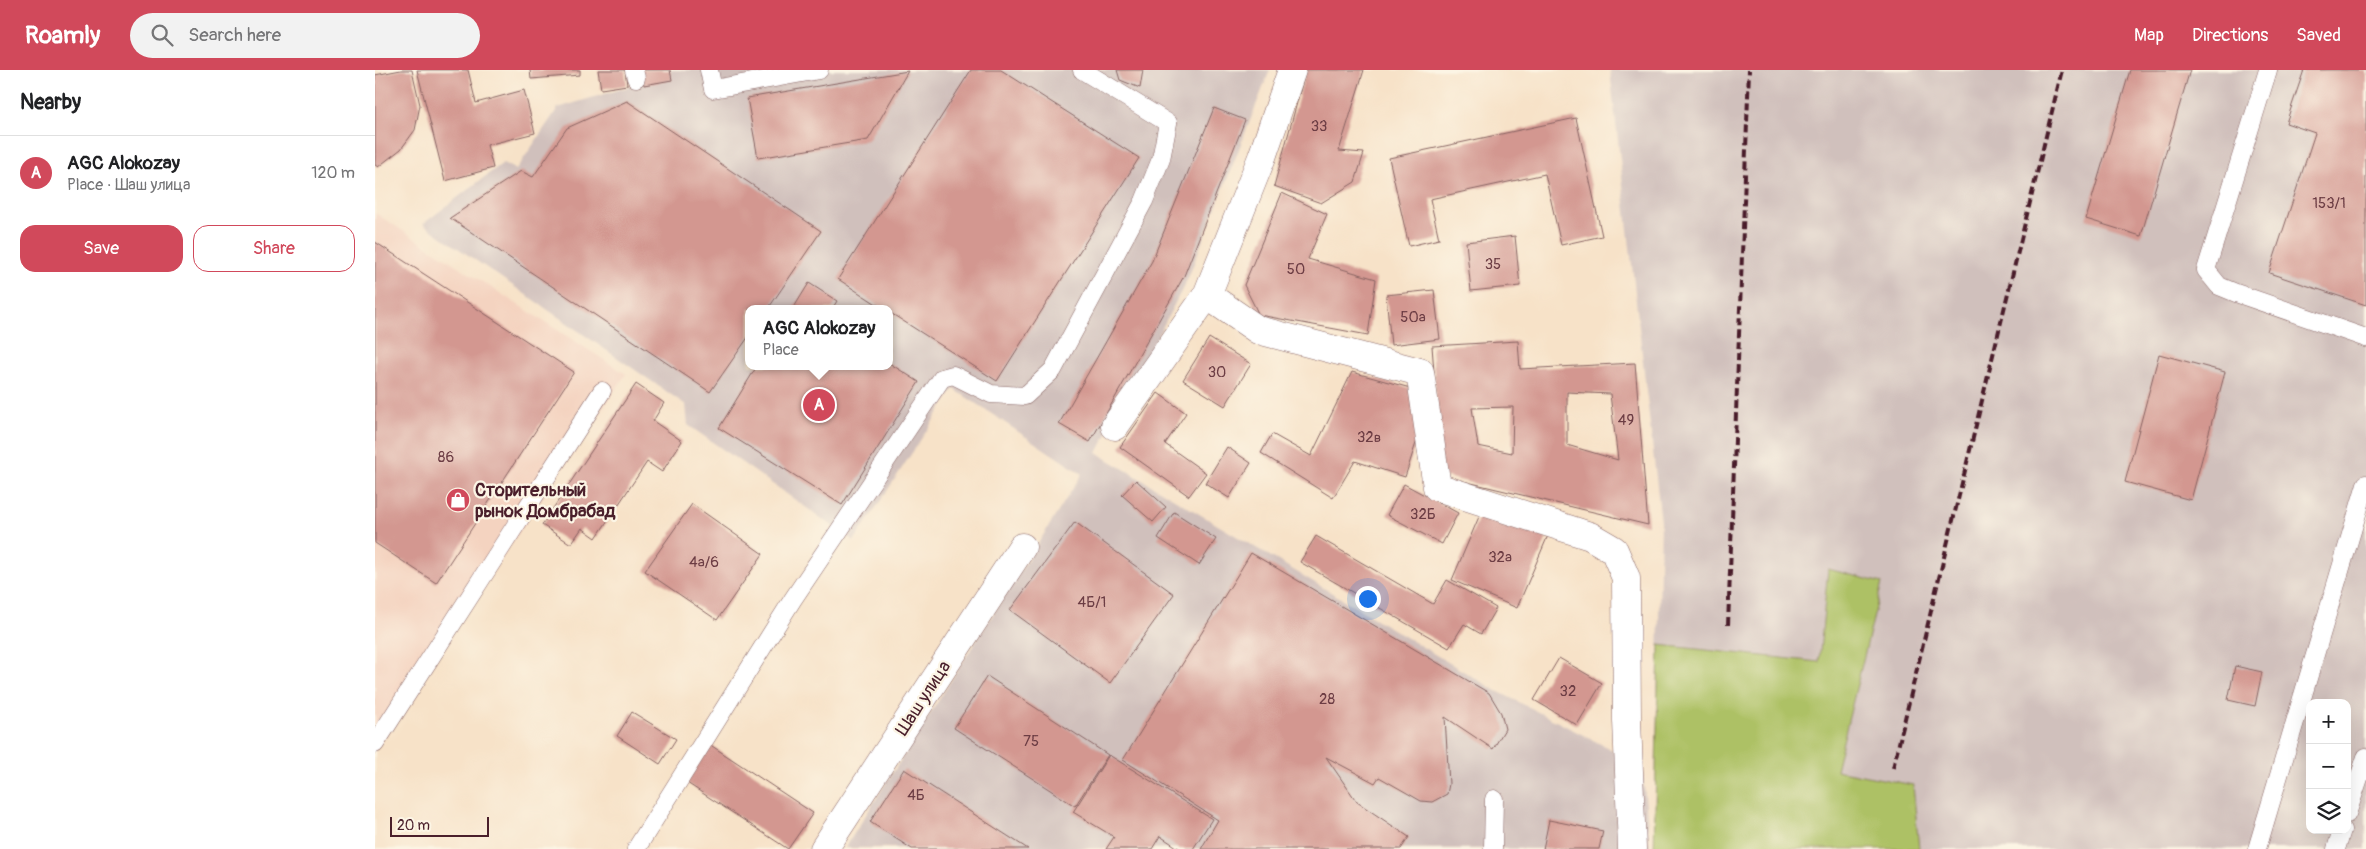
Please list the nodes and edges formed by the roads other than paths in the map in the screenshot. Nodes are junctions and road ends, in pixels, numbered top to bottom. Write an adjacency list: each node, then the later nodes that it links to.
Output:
1 (709, 70): 2 (lane)
2 (819, 70)
3 (1082, 70): 17 (lane)
4 (1291, 70): 6 (street)
5 (2268, 70): 7 (lane)
6 (1207, 295): 9 (street); 20 (street)
7 (2366, 338)
8 (602, 392): 12 (lane)
9 (1115, 426)
10 (2366, 484): 21 (lane)
11 (1022, 547): 18 (street, Шаш улица)
12 (375, 744)
13 (2366, 757): 15 (lane)
14 (1494, 799): 19 (lane)
15 (2351, 802)
16 (2341, 834): 22 (lane)
17 (636, 849)
18 (824, 849)
19 (1493, 849)
20 (1632, 849)
21 (2257, 849)
22 (2336, 849)

